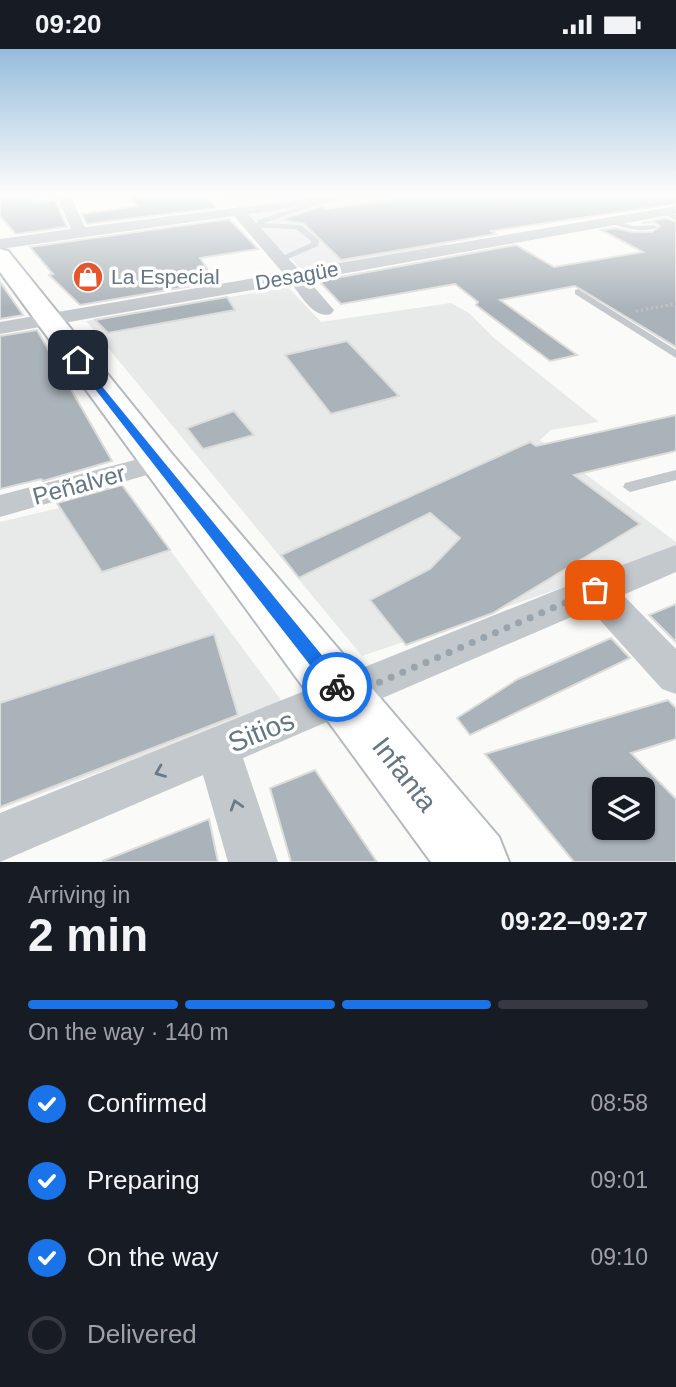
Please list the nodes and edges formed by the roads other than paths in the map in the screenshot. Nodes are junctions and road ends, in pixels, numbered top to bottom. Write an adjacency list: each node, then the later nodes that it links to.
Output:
1 (80, 233): 6 (street)
2 (257, 233): 9 (street)
3 (306, 233): 7 (lane)
4 (549, 233): 10 (street, Desagüe)
5 (295, 241): 7 (lane)
6 (0, 244)
7 (303, 249): 9 (lane)
8 (0, 256): 13 (main road, Infanta)
9 (279, 259): 10 (street)
10 (295, 277): 12 (street); 13 (street, Desagüe)
11 (578, 292): 15 (lane)
12 (324, 310)
13 (46, 319): 14 (street, Desagüe); 16 (main road, Infanta)
14 (0, 328)
15 (676, 355)
16 (158, 464): 19 (street, Peñalver); 23 (main road, Infanta)
17 (676, 475): 18 (lane)
18 (630, 487)
19 (0, 506)
20 (676, 558): 21 (street, Sitios)
21 (595, 590): 22 (street); 23 (street, Sitios)
22 (676, 676)
23 (345, 697): 24 (street, Sitios); 27 (main road, Infanta)
24 (218, 749): 25 (street, Sitios, one-way to 25); 26 (street, one-way to 24)
25 (0, 838)
26 (253, 862)
27 (474, 862)

